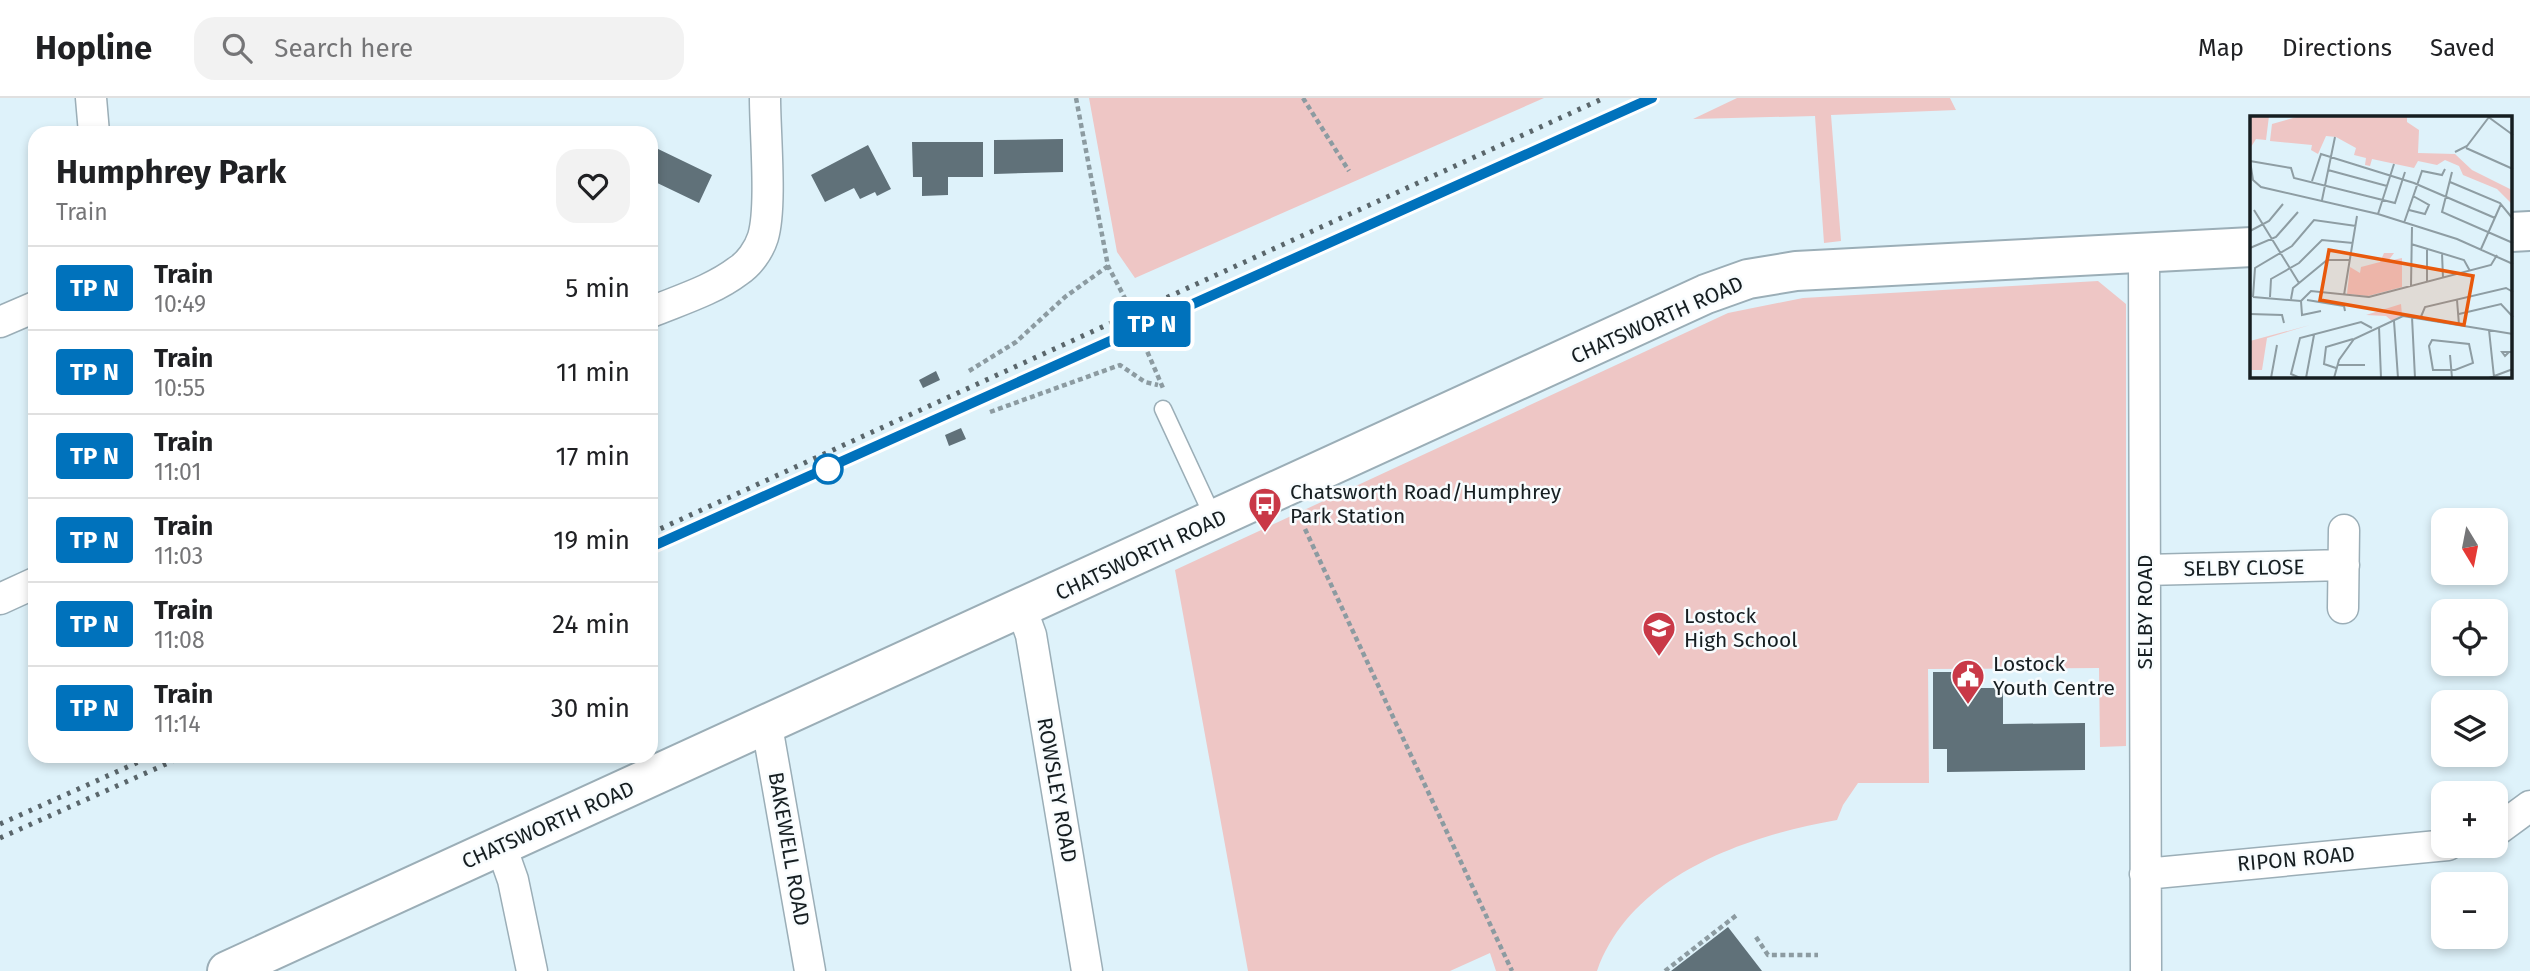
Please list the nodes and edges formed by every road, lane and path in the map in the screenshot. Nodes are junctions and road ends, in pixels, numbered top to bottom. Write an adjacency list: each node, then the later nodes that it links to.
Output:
1 (92, 98): 5 (street)
2 (765, 98): 13 (street)
3 (1076, 98): 11 (path)
4 (1303, 98): 6 (path)
5 (94, 126)
6 (1349, 171)
7 (2530, 231): 8 (street)
8 (2512, 232)
9 (2250, 247): 10 (street, CHATSWORTH ROAD)
10 (2144, 253): 20 (street, CHATSWORTH ROAD); 24 (street, SELBY ROAD)
11 (1108, 266): 12 (path); 17 (path)
12 (1128, 304)
13 (658, 309)
14 (28, 310): 15 (street)
15 (0, 322)
16 (1144, 344): 19 (path)
17 (969, 370)
18 (1163, 409): 20 (lane)
19 (990, 412)
20 (1215, 520): 28 (street, CHATSWORTH ROAD)
21 (1305, 529): 42 (path)
22 (2344, 530): 23 (street)
23 (2344, 565): 24 (street, SELBY CLOSE); 27 (street)
24 (2145, 570): 34 (street, SELBY ROAD)
25 (28, 586): 26 (street)
26 (0, 599)
27 (2343, 608)
28 (1022, 610): 29 (street, CHATSWORTH ROAD); 41 (street, ROWSLEY ROAD)
29 (767, 726): 32 (street, CHATSWORTH ROAD); 40 (street, BAKEWELL ROAD)
30 (2530, 806): 31 (street)
31 (2508, 822)
32 (501, 846): 38 (street, CHATSWORTH ROAD); 39 (street)
33 (2431, 847): 34 (street, RIPON ROAD)
34 (2145, 874): 44 (street, SELBY ROAD)
35 (1738, 914): 43 (path)
36 (1756, 937): 37 (path)
37 (1818, 955)
38 (227, 971)
39 (532, 971)
40 (810, 971)
41 (1087, 971)
42 (1512, 971)
43 (1665, 971)
44 (2146, 971)

